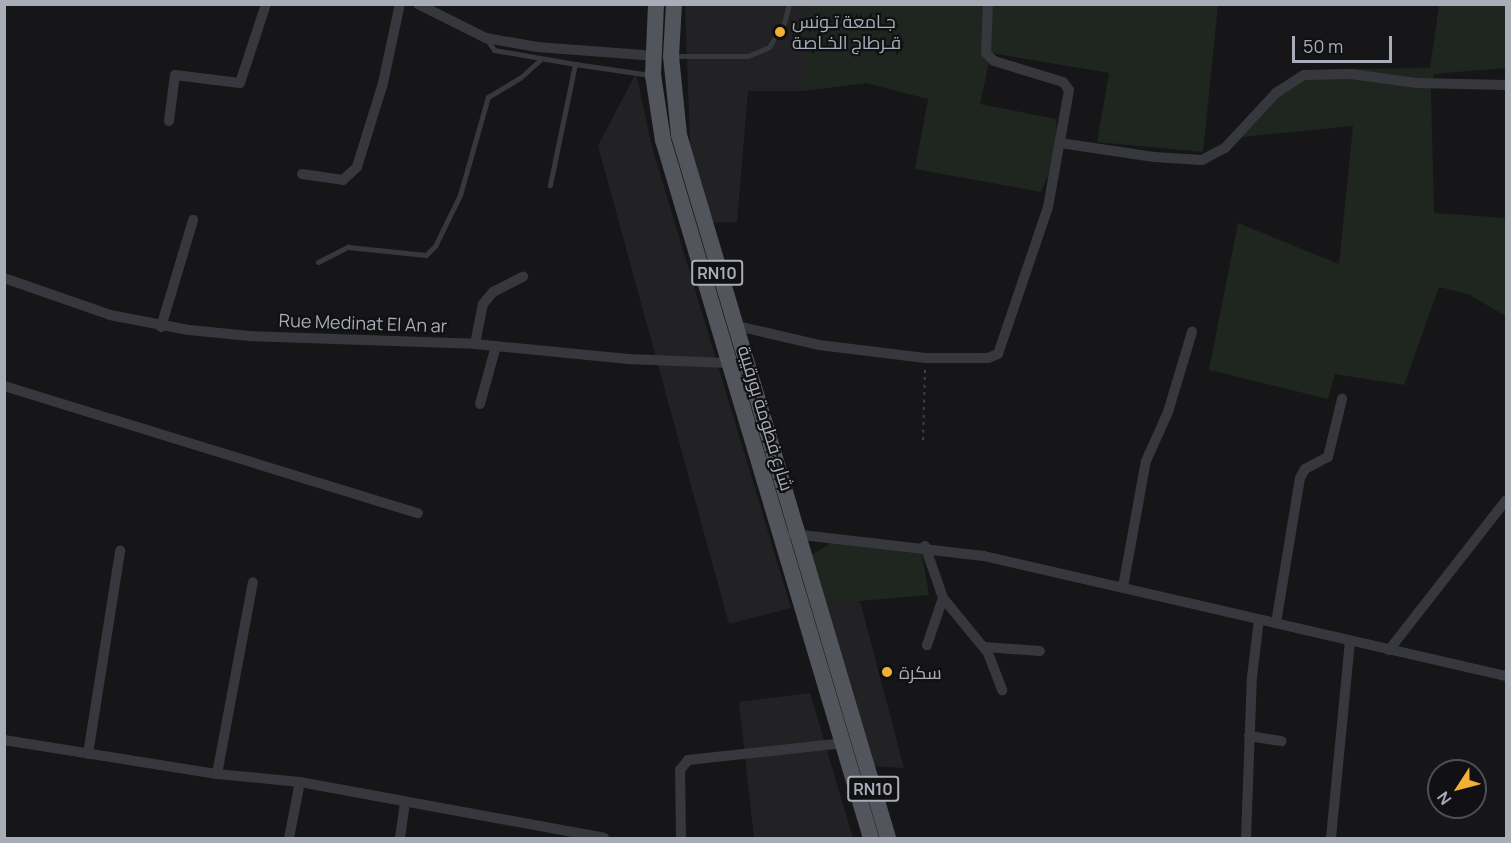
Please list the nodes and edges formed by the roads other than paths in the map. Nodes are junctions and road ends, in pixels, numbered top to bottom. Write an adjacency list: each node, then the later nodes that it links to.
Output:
1 (266, 4): 15 (street)
2 (400, 4): 17 (street)
3 (418, 4): 8 (street)
4 (656, 4): 9 (main road, شارع فطومة بورقيبة / RN10)
5 (674, 4): 10 (main road, شارع فطومة بورقيبة / RN10)
6 (789, 4): 10 (lane)
7 (988, 4): 16 (street)
8 (486, 38): 9 (street); 11 (lane)
9 (652, 56): 10 (street); 13 (main road, شارع فطومة بورقيبة / RN10)
10 (671, 56): 23 (main road, شارع فطومة بورقيبة / RN10)
11 (541, 59): 12 (lane); 20 (lane)
12 (575, 64): 13 (lane); 18 (lane)
13 (653, 75): 28 (main road, شارع فطومة بورقيبة / RN10)
14 (1506, 85): 16 (street)
15 (169, 121)
16 (1060, 142): 23 (street)
17 (302, 174)
18 (550, 185)
19 (193, 220): 24 (street)
20 (318, 261)
21 (523, 277): 26 (street)
22 (4, 278): 24 (street, Rue Medinat El An ar)
23 (733, 325): 34 (main road, شارع فطومة بورقيبة / RN10)
24 (161, 327): 26 (street, Rue Medinat El An ar)
25 (1192, 332): 38 (street)
26 (475, 344): 27 (street, Rue Medinat El An ar)
27 (496, 346): 28 (street, Rue Medinat El An ar); 31 (street)
28 (728, 363): 34 (main road, شارع فطومة بورقيبة / RN10)
29 (4, 386): 33 (street)
30 (1342, 399): 41 (street)
31 (480, 404)
32 (1506, 500): 45 (street)
33 (418, 513)
34 (789, 534): 35 (street); 52 (main road, شارع فطومة بورقيبة / RN10); 62 (main road, شارع فطومة بورقيبة / RN10)
35 (925, 546): 38 (street); 39 (street)
36 (120, 551): 53 (street)
37 (253, 582): 54 (street)
38 (1123, 587): 40 (street)
39 (943, 598): 43 (street); 44 (street)
40 (1259, 619): 41 (street); 49 (street)
41 (1276, 624): 42 (street)
42 (1350, 642): 45 (street); 64 (street)
43 (927, 645)
44 (984, 647): 46 (street); 48 (street)
45 (1389, 650): 47 (street)
46 (1040, 651)
47 (1506, 676)
48 (1002, 690)
49 (1249, 736): 51 (street); 63 (street)
50 (4, 740): 53 (street)
51 (1282, 741)
52 (844, 743): 60 (street); 61 (main road, شارع فطومة بورقيبة / RN10)
53 (88, 754): 54 (street)
54 (217, 774): 55 (street)
55 (300, 782): 56 (street); 57 (street)
56 (405, 801): 58 (street); 59 (street)
57 (289, 838)
58 (400, 838)
59 (604, 838)
60 (681, 838)
61 (871, 838)
62 (888, 838)
63 (1246, 838)
64 (1331, 838)

